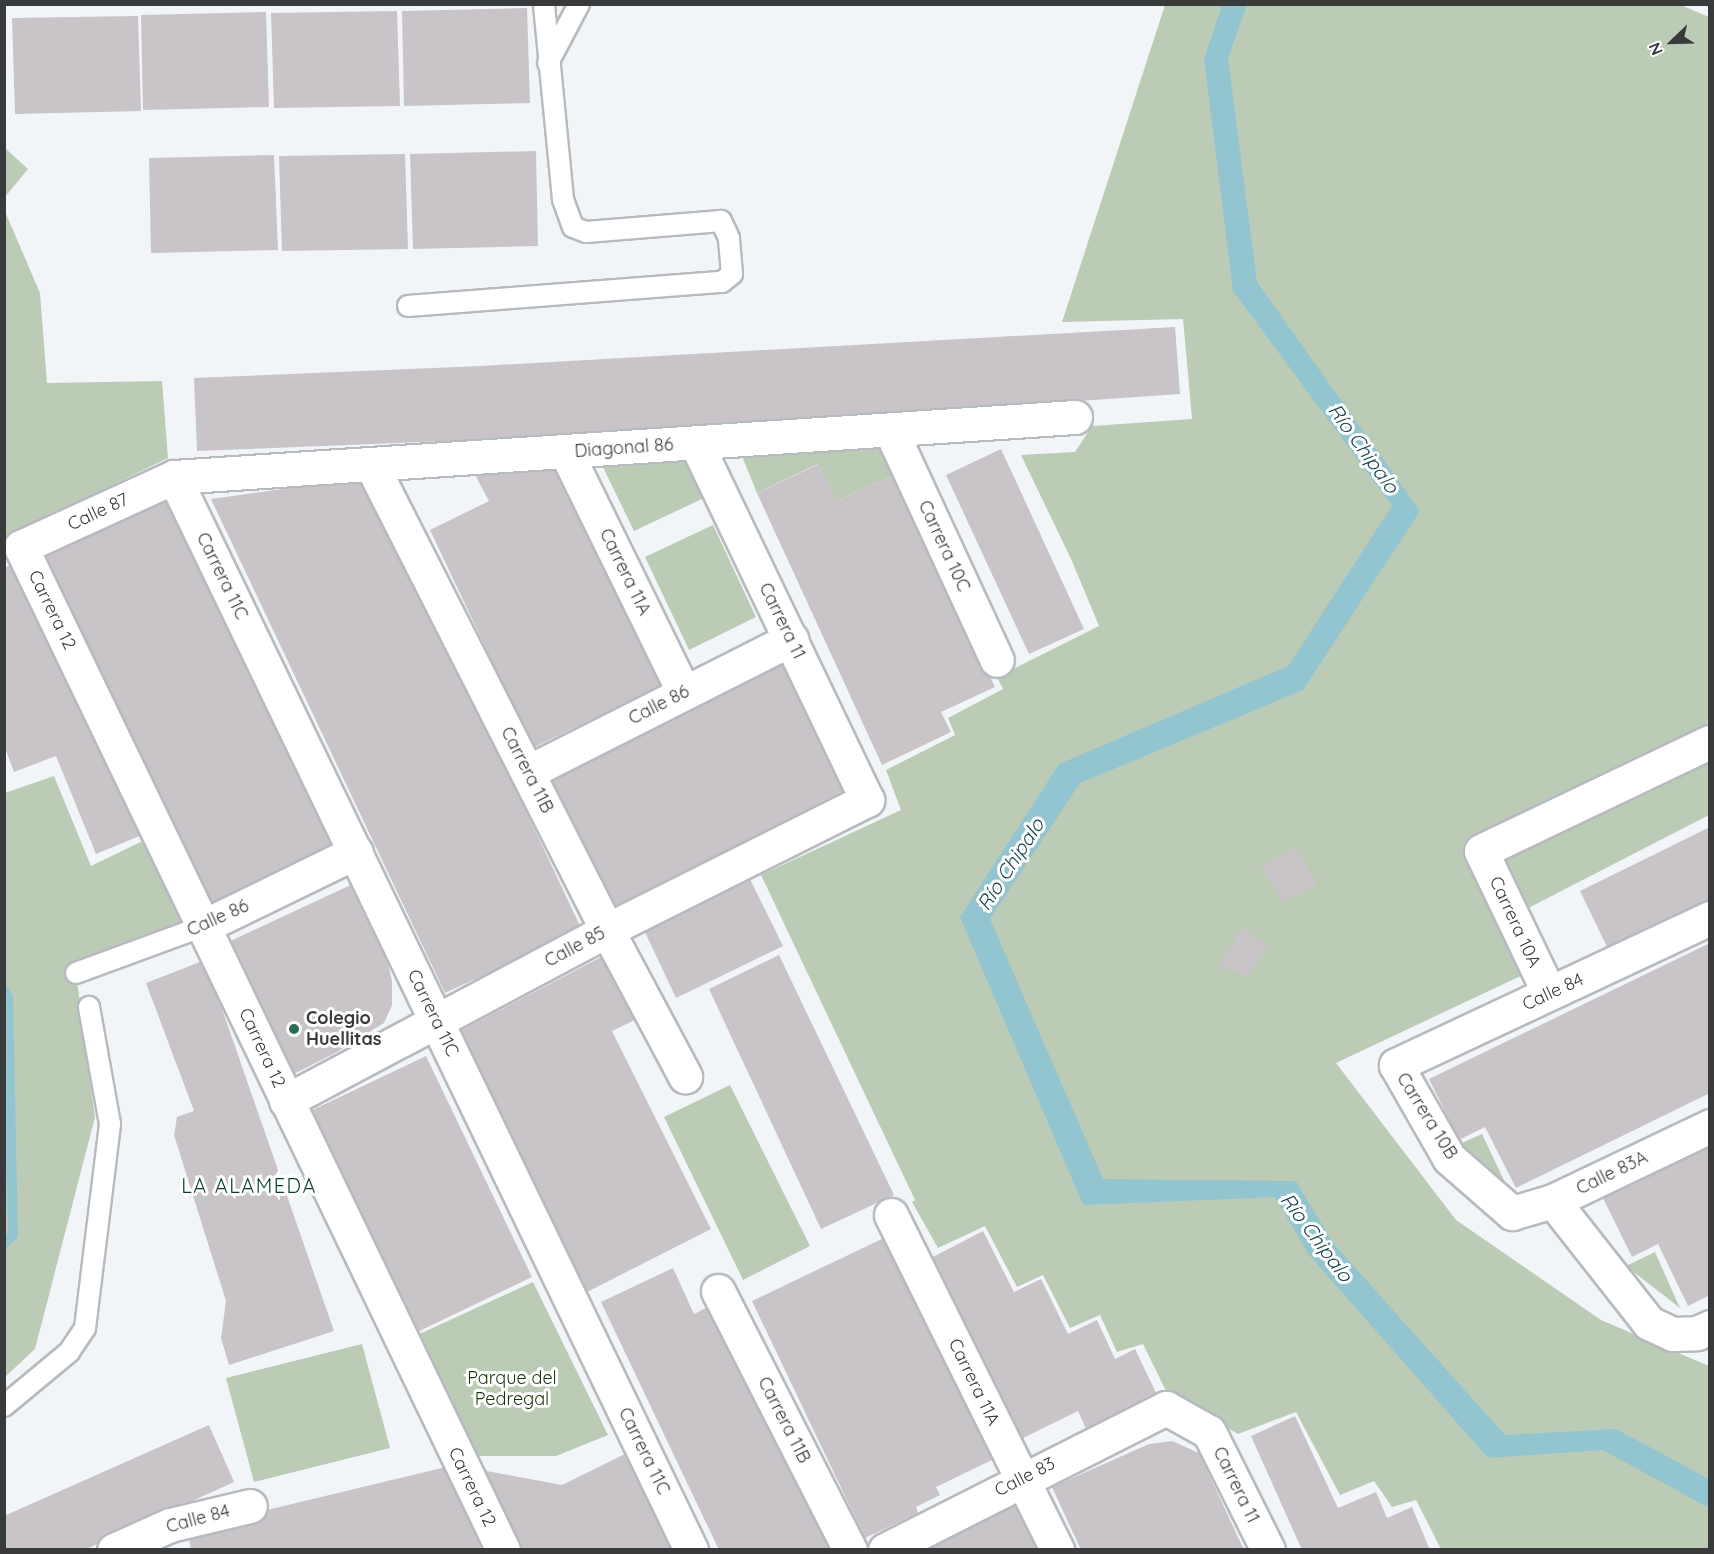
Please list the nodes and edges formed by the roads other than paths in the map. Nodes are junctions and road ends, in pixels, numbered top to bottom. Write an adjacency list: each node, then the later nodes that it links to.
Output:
1 (544, 4): 3 (lane)
2 (579, 4): 3 (lane)
3 (548, 63): 4 (lane)
4 (408, 306)
5 (1074, 417): 6 (street, Diagonal 86)
6 (891, 431): 7 (street, Diagonal 86); 13 (street, Carrera 10C)
7 (696, 443): 8 (street, Diagonal 86); 12 (street, Carrera 11)
8 (566, 452): 9 (street, Diagonal 86); 14 (street, Carrera 11A)
9 (371, 464): 10 (street, Diagonal 86); 16 (street, Carrera 11B)
10 (174, 477): 11 (street, Calle 87); 18 (street, Carrera 11C)
11 (21, 547): 20 (street, Carrera 12)
12 (791, 639): 14 (street, Calle 86); 17 (street, Carrera 11)
13 (997, 660)
14 (684, 693): 16 (street, Calle 86)
15 (1710, 742): 23 (street, Carrera 10A)
16 (528, 771): 21 (street, Carrera 11B)
17 (867, 800): 21 (street, Calle 85)
18 (356, 852): 20 (street, Calle 86); 25 (street, Carrera 11C)
19 (1710, 918): 23 (street, Calle 84)
20 (204, 926): 22 (lane, Calle 86); 28 (street, Carrera 12)
21 (607, 930): 25 (street, Calle 85); 27 (street, Carrera 11B)
22 (76, 973)
23 (1549, 993): 26 (street, Calle 84)
24 (89, 1007): 35 (lane)
25 (437, 1020): 28 (street, Calle 85); 42 (street, Carrera 11C)
26 (1396, 1065): 31 (street, Carrera 10B)
27 (684, 1076)
28 (286, 1101): 40 (street, Carrera 12)
29 (1710, 1126): 30 (street, Calle 83A)
30 (1553, 1201): 31 (street, Calle 83A); 34 (street)
31 (1512, 1213)
32 (891, 1215): 37 (street, Carrera 11A)
33 (718, 1291): 43 (street, Carrera 11B)
34 (1710, 1327)
35 (4, 1406)
36 (1166, 1408): 37 (street, Calle 83); 46 (street, Carrera 11)
37 (1022, 1478): 44 (street, Calle 83); 45 (street, Carrera 11A)
38 (250, 1506): 39 (street, Calle 84)
39 (173, 1537): 41 (street, Calle 84)
40 (499, 1548)
41 (114, 1550)
42 (692, 1550)
43 (850, 1550)
44 (885, 1550)
45 (1057, 1550)
46 (1268, 1550)

